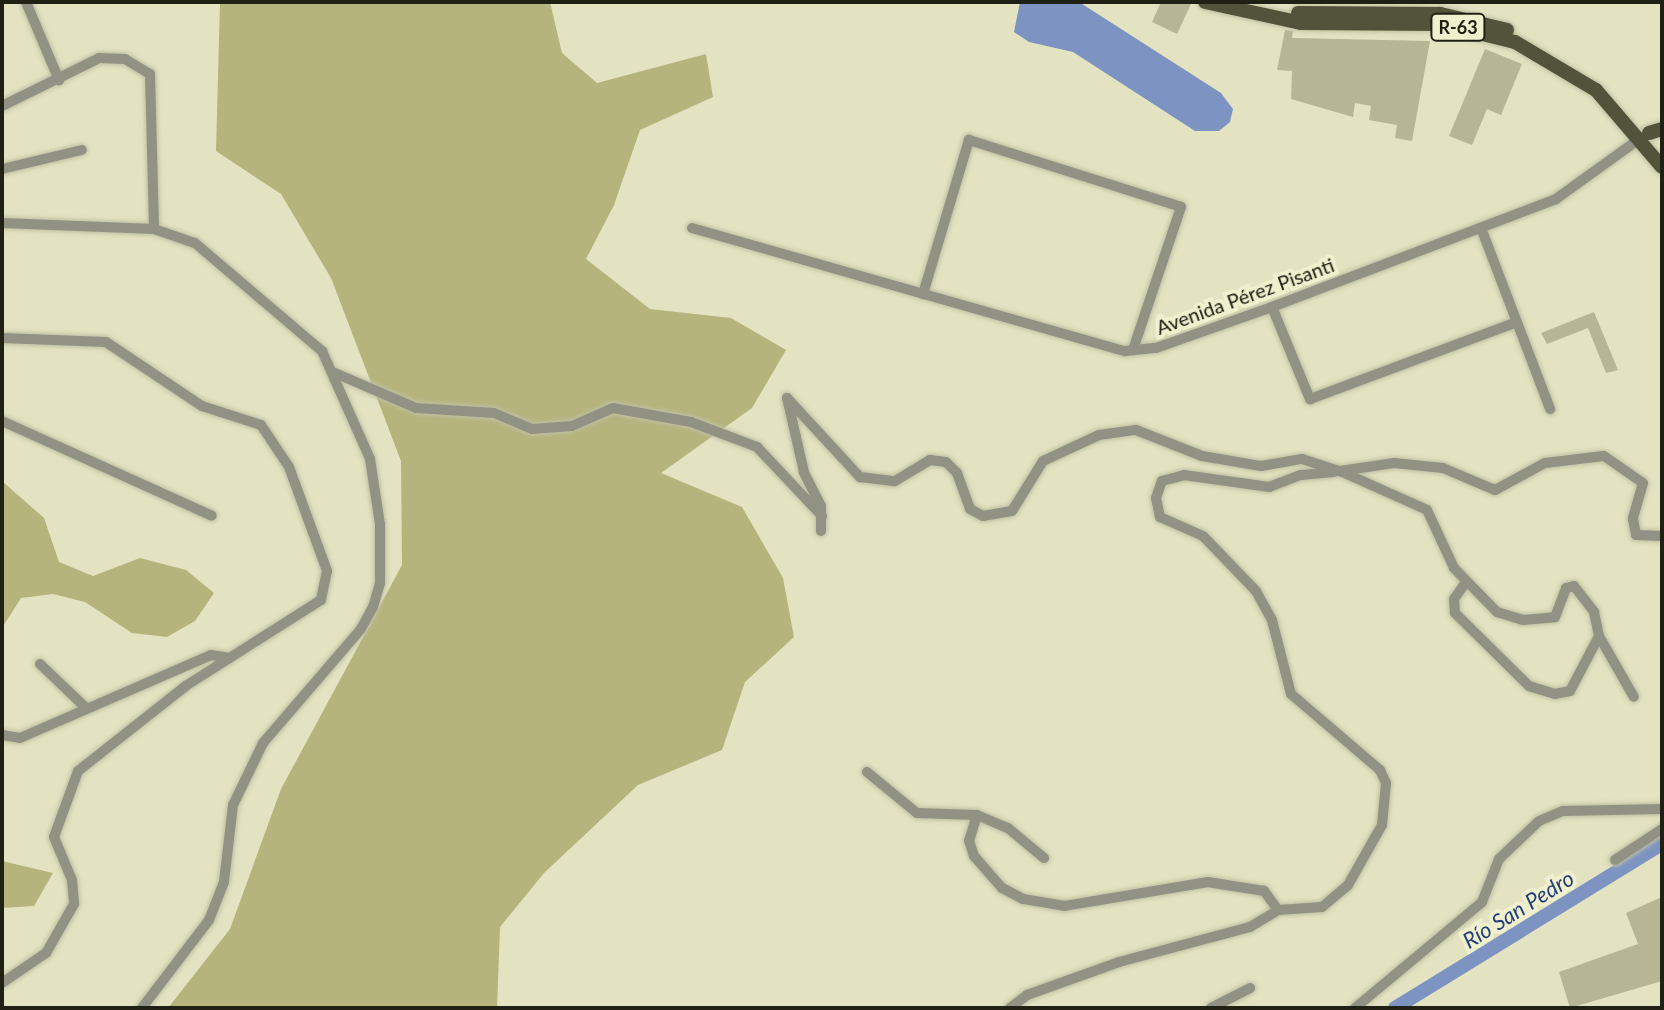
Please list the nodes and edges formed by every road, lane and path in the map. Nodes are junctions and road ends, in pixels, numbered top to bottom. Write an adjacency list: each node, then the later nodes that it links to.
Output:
1 (26, 2): 5 (street)
2 (1205, 2): 4 (main road, R-63)
3 (1225, 2): 4 (main road, R-63)
4 (1255, 13): 7 (main road, R-63)
5 (59, 80): 6 (street); 15 (street)
6 (2, 106)
7 (1651, 133): 9 (main road, R-63); 10 (main road, R-63); 14 (street, Avenida Pérez Pisanti)
8 (82, 150): 11 (street)
9 (1662, 152)
10 (1662, 167)
11 (2, 169)
12 (2, 223): 15 (street)
13 (692, 228): 16 (street, Avenida Pérez Pisanti)
14 (1481, 228): 17 (street, Avenida Pérez Pisanti); 18 (street)
15 (154, 229): 21 (street)
16 (923, 294): 20 (street, Avenida Pérez Pisanti); 20 (street)
17 (1272, 307): 18 (street); 20 (street, Avenida Pérez Pisanti)
18 (1517, 322): 22 (street)
19 (2, 338): 31 (street)
20 (1133, 350)
21 (335, 373): 26 (street); 45 (street)
22 (1550, 409)
23 (2, 421): 25 (street)
24 (1339, 471): 26 (street); 28 (street); 29 (street); 42 (street)
25 (212, 516)
26 (822, 516): 27 (street)
27 (821, 531)
28 (1662, 536)
29 (1466, 582): 30 (street); 30 (street)
30 (1599, 636): 33 (street)
31 (230, 658): 34 (street); 43 (street)
32 (40, 664): 34 (street)
33 (1634, 697)
34 (84, 706): 35 (street)
35 (2, 735)
36 (867, 772): 38 (street)
37 (1662, 809): 48 (street)
38 (977, 815): 40 (street); 42 (street)
39 (1662, 829): 41 (street)
40 (1044, 858)
41 (1615, 860)
42 (1278, 910): 46 (street)
43 (2, 983)
44 (1250, 988): 47 (street)
45 (142, 1008)
46 (1010, 1008)
47 (1211, 1008)
48 (1355, 1008)

